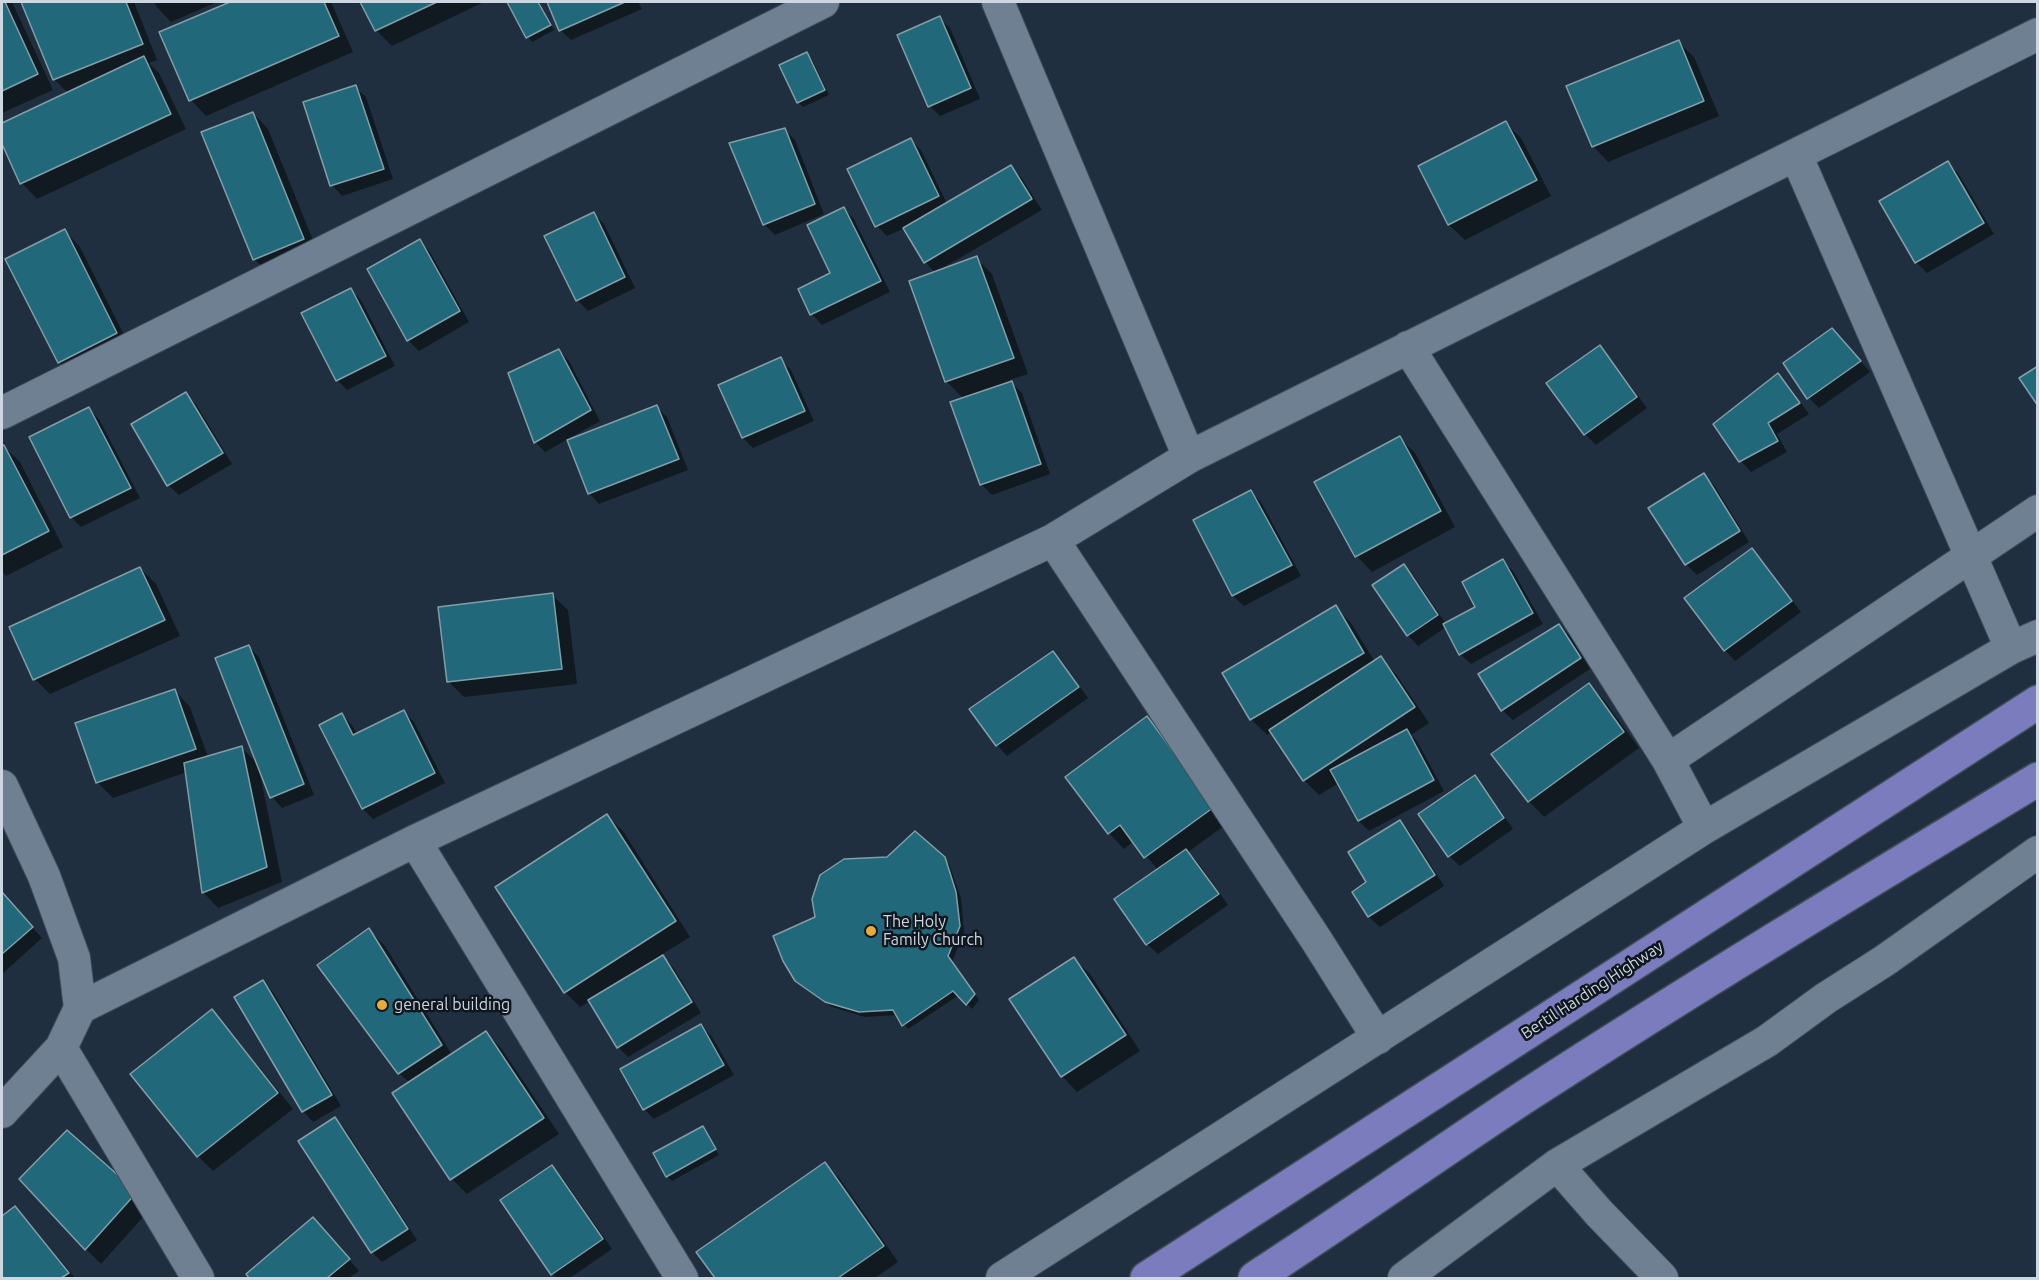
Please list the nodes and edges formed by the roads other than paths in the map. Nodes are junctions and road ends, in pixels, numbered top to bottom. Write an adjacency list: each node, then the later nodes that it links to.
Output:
1 (823, 2): 6 (street)
2 (998, 2): 7 (street)
3 (2037, 34): 4 (street)
4 (1796, 155): 5 (street); 10 (street)
5 (1408, 347): 7 (street); 13 (street)
6 (2, 413)
7 (1189, 457): 9 (street)
8 (2037, 511): 10 (street)
9 (1053, 540): 17 (street); 20 (street)
10 (1973, 557): 11 (street); 13 (street)
11 (2024, 642): 16 (street)
12 (2037, 702): 27 (main road, Bertil Harding Highway)
13 (1668, 760): 16 (street)
14 (2037, 779): 28 (main road)
15 (2, 786): 19 (street)
16 (1704, 828): 20 (street)
17 (415, 841): 19 (street); 25 (street)
18 (2037, 852): 23 (street)
19 (80, 1008): 21 (street)
20 (1378, 1038): 26 (street)
21 (61, 1048): 22 (street); 24 (street)
22 (2, 1112)
23 (1557, 1165): 29 (street); 30 (street)
24 (198, 1278)
25 (682, 1278)
26 (1002, 1278)
27 (1147, 1278)
28 (1255, 1278)
29 (1404, 1278)
30 (1662, 1278)

